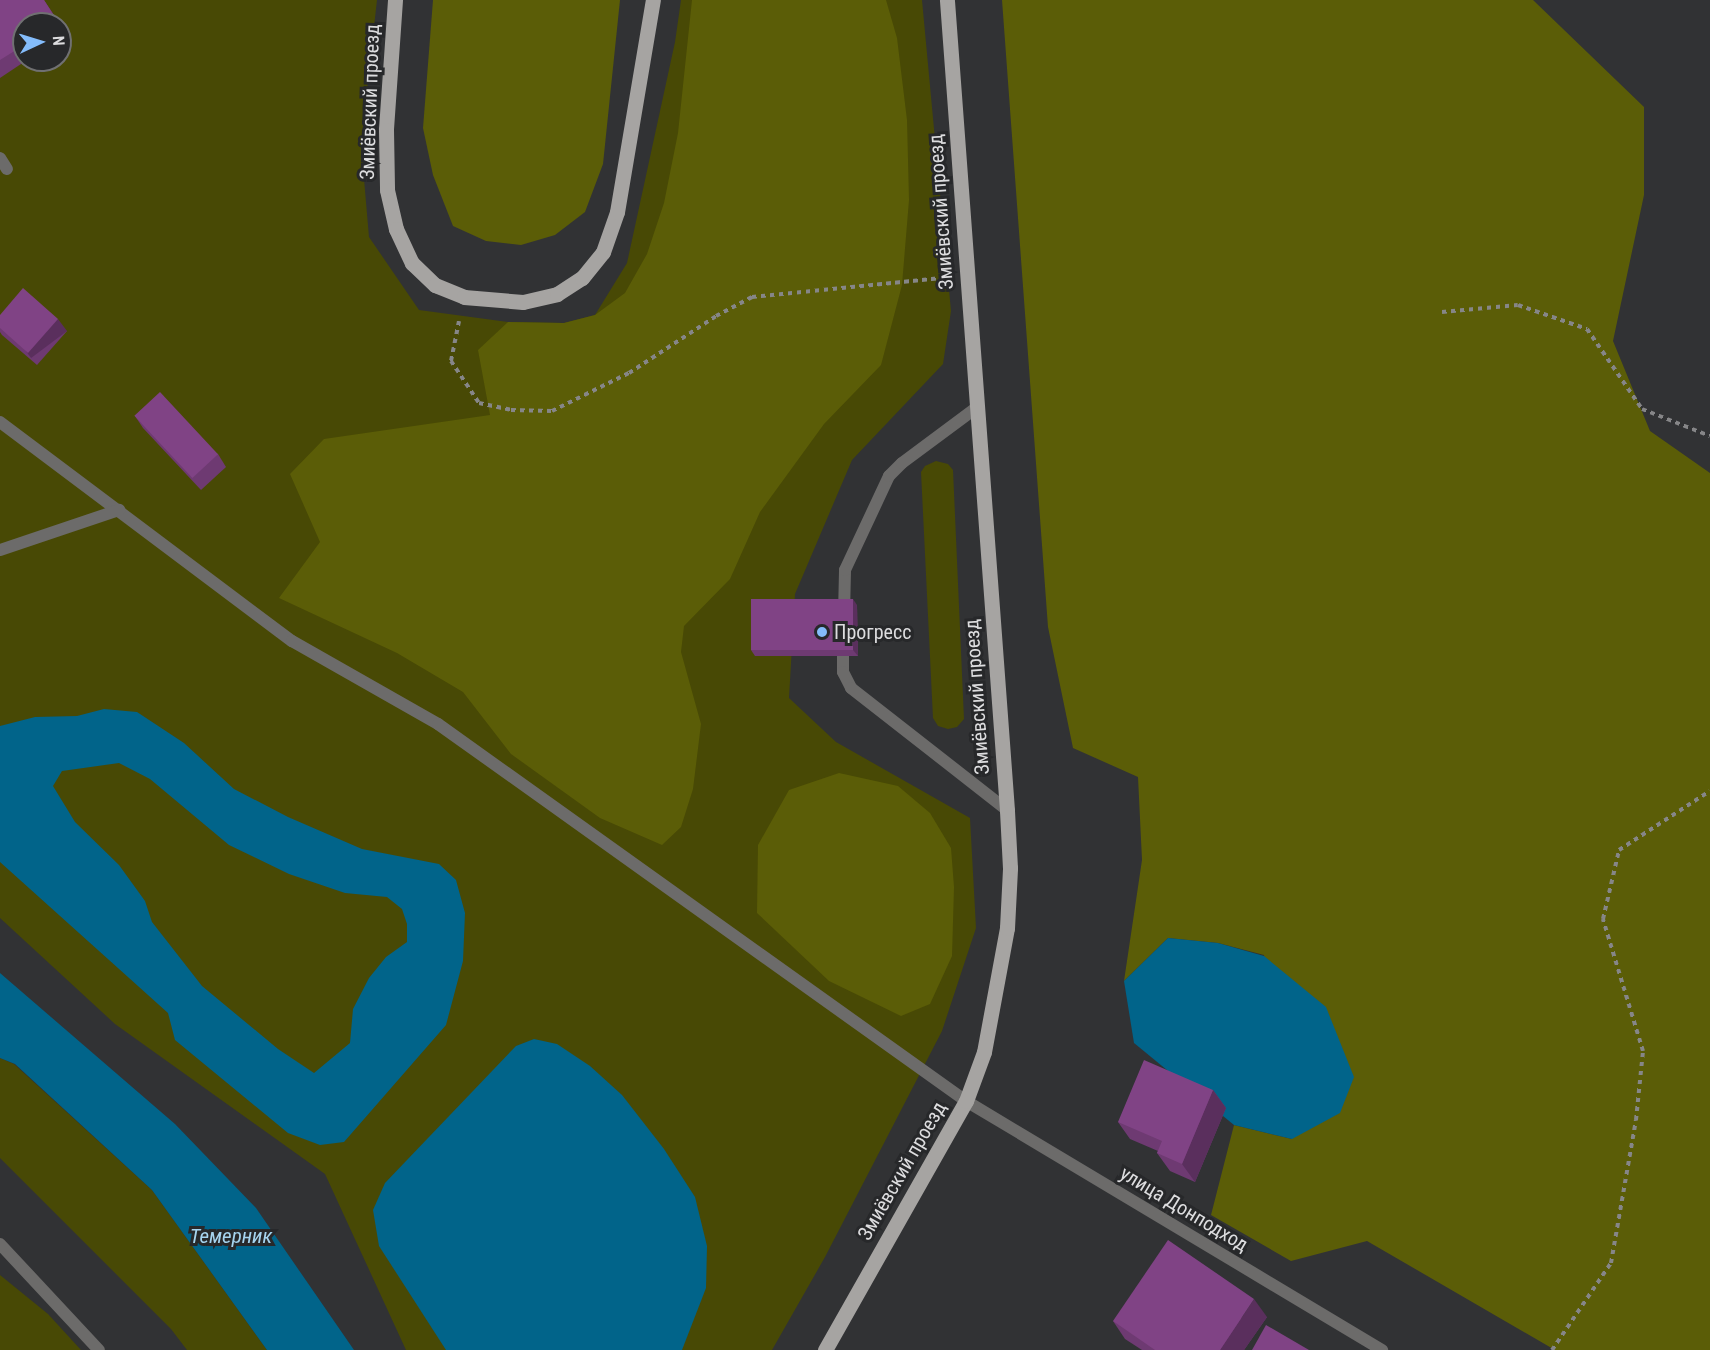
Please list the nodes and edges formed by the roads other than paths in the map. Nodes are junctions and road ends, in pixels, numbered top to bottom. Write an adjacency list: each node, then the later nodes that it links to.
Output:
1 (395, 0): 2 (main road, Змиёвский проезд)
2 (653, 0)
3 (947, 0): 6 (main road, Змиёвский проезд)
4 (0, 158): 5 (street)
5 (7, 169)
6 (976, 408): 10 (main road, Змиёвский проезд); 10 (street)
7 (0, 422): 8 (street, улица Донподход)
8 (119, 510): 9 (street); 11 (street, улица Донподход)
9 (0, 550)
10 (1007, 810): 11 (main road, Змиёвский проезд)
11 (966, 1101): 14 (main road, Змиёвский проезд); 15 (street, улица Донподход)
12 (0, 1244): 13 (street)
13 (99, 1350)
14 (825, 1350)
15 (1382, 1350)

